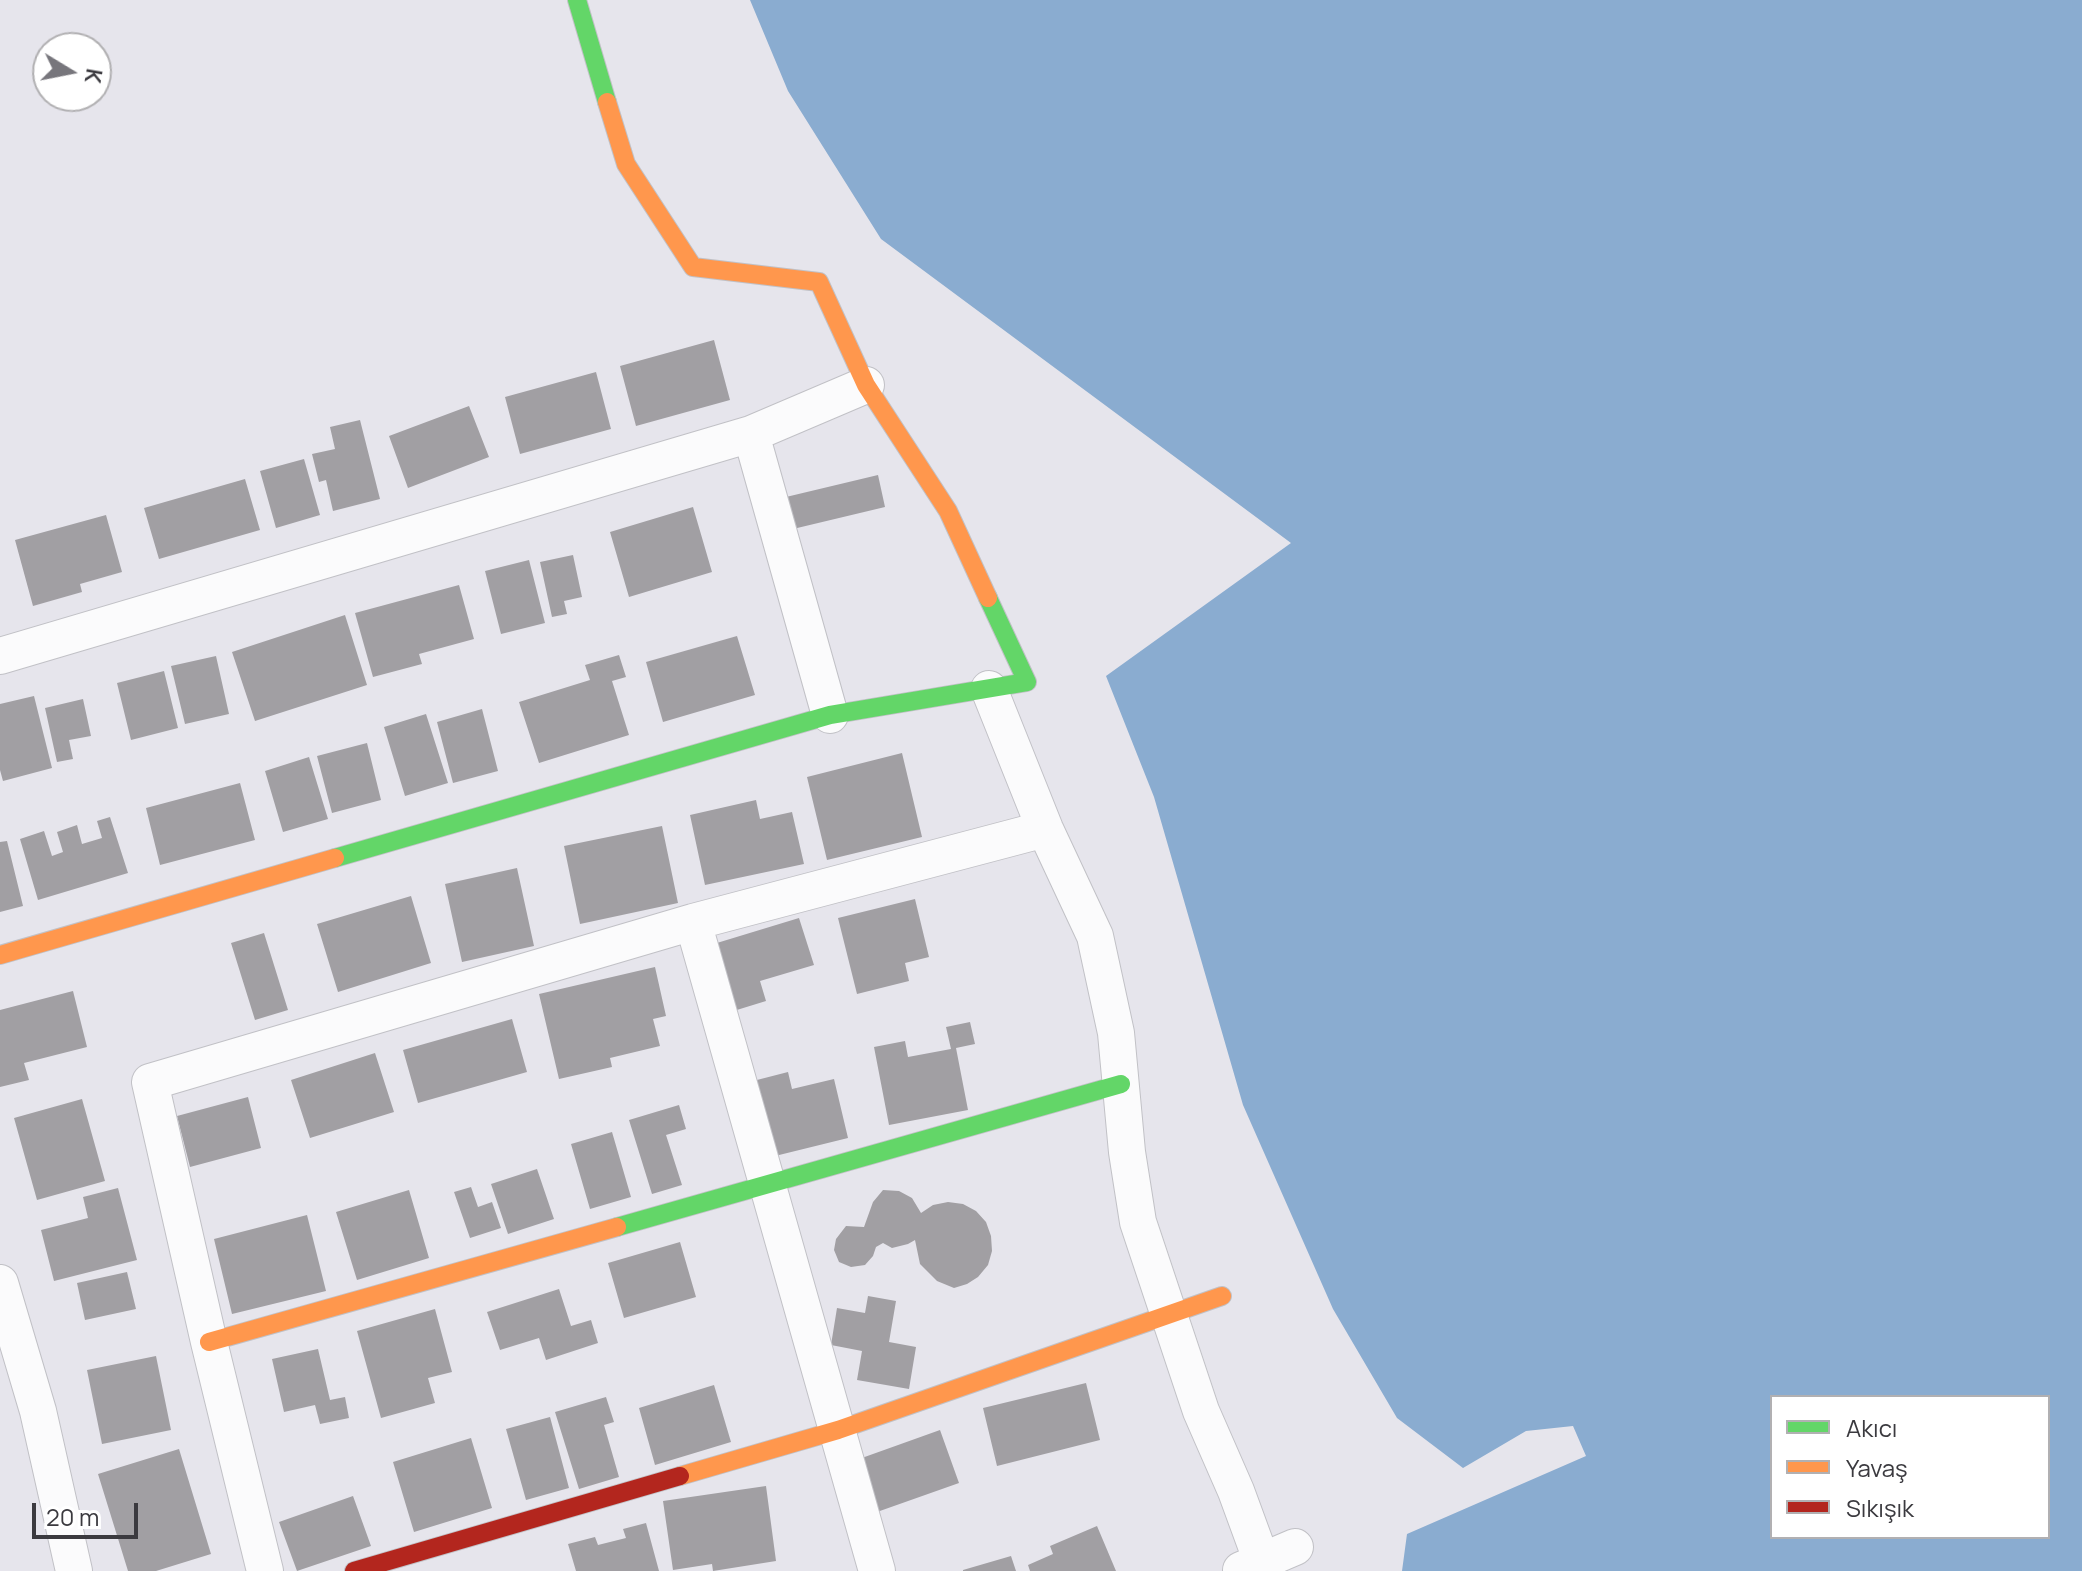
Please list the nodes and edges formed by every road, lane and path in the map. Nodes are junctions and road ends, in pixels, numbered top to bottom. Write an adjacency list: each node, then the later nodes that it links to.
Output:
1 (577, 0): 2 (street)
2 (866, 385): 3 (street); 5 (street)
3 (751, 434): 4 (street); 6 (street)
4 (0, 656)
5 (989, 689): 6 (street); 7 (street)
6 (830, 715): 9 (street)
7 (1045, 829): 8 (street); 10 (street)
8 (693, 922): 11 (street); 15 (street)
9 (0, 955)
10 (1121, 1084): 11 (street); 14 (street)
11 (767, 1184): 15 (street); 16 (street)
12 (0, 1283): 19 (street)
13 (1222, 1296): 14 (street)
14 (1167, 1315): 16 (street); 18 (street)
15 (209, 1342): 20 (street)
16 (838, 1430): 21 (street); 22 (street)
17 (1295, 1547): 18 (street)
18 (1250, 1566)
19 (74, 1571)
20 (265, 1571)
21 (354, 1571)
22 (877, 1571)

